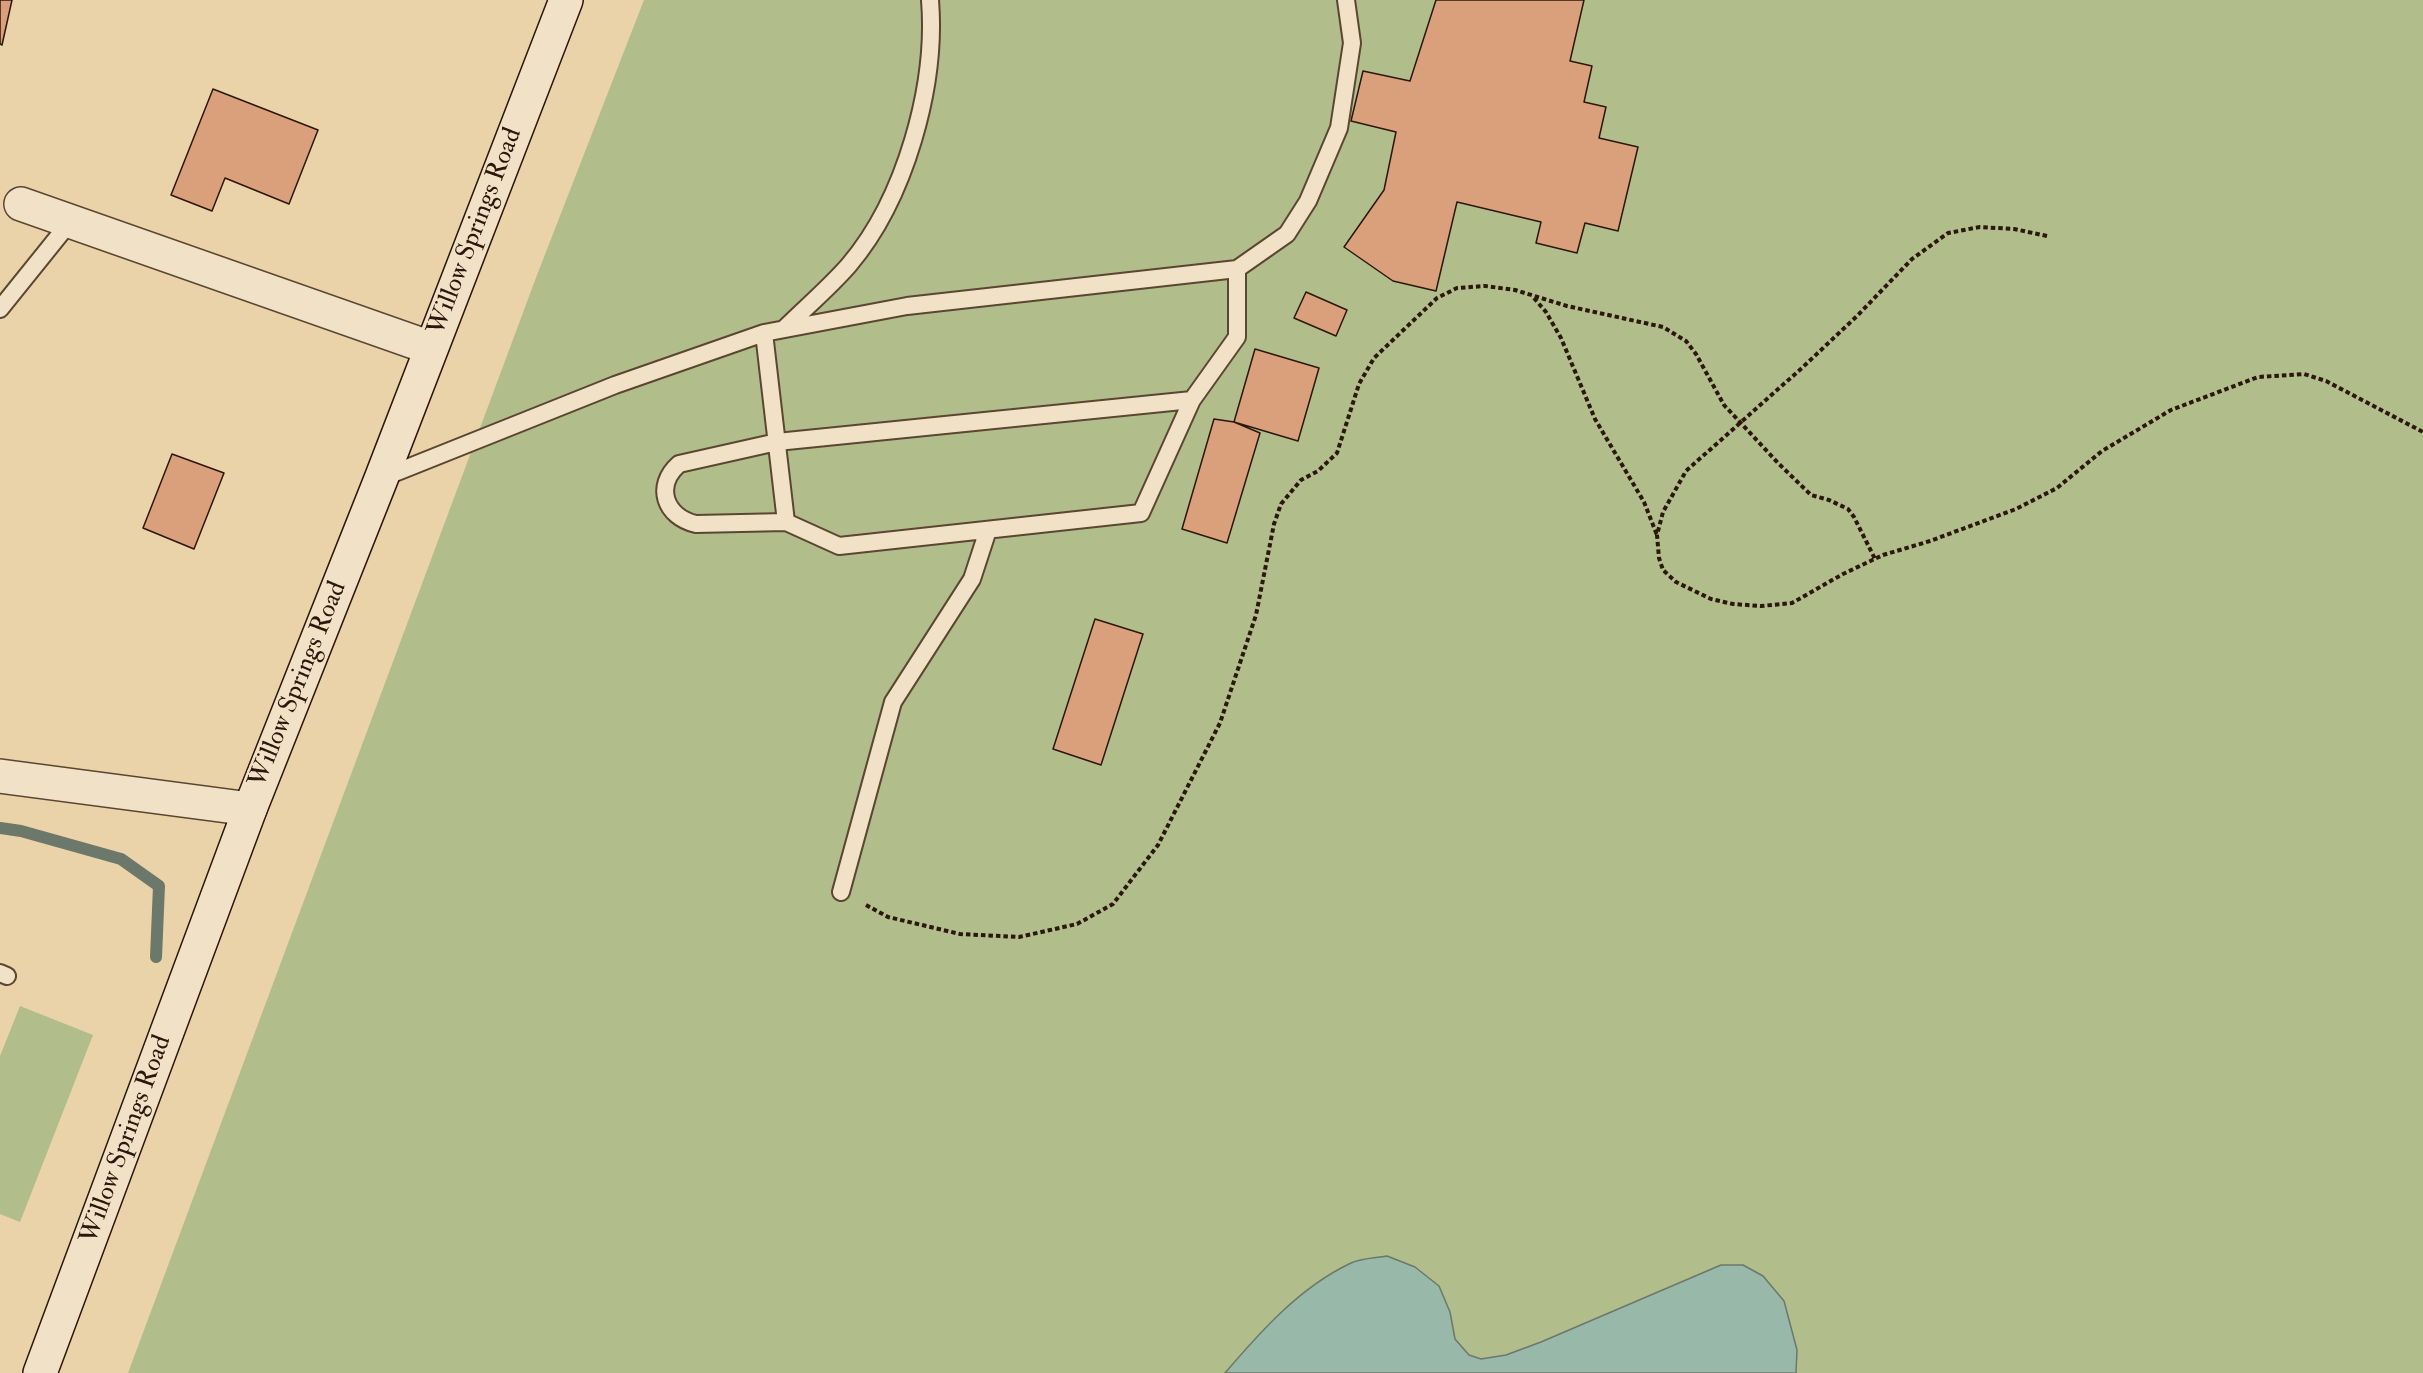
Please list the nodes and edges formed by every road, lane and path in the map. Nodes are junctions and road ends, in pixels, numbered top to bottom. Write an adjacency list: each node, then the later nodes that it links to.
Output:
1 (566, 0): 12 (main road, Willow Springs Road)
2 (930, 0): 10 (lane)
3 (1346, 0): 7 (lane)
4 (21, 204): 5 (main road)
5 (70, 222): 9 (lane); 12 (main road)
6 (2047, 236): 14 (path)
7 (1237, 269): 10 (lane); 13 (lane)
8 (1532, 296): 14 (path); 20 (path); 24 (path)
9 (0, 309)
10 (784, 329): 11 (lane)
11 (764, 333): 16 (lane); 17 (lane)
12 (431, 348): 17 (main road, Willow Springs Road)
13 (1192, 400): 16 (lane); 19 (lane)
14 (1740, 423): 20 (path); 21 (path)
15 (2423, 432): 21 (path)
16 (777, 442): 18 (lane); 18 (lane)
17 (381, 479): 23 (main road, Willow Springs Road)
18 (786, 522): 19 (lane)
19 (988, 530): 24 (lane)
20 (1657, 536): 21 (path)
21 (1875, 559)
22 (0, 776): 23 (main road)
23 (250, 809): 25 (main road, Willow Springs Road)
24 (842, 892)
25 (40, 1373)

